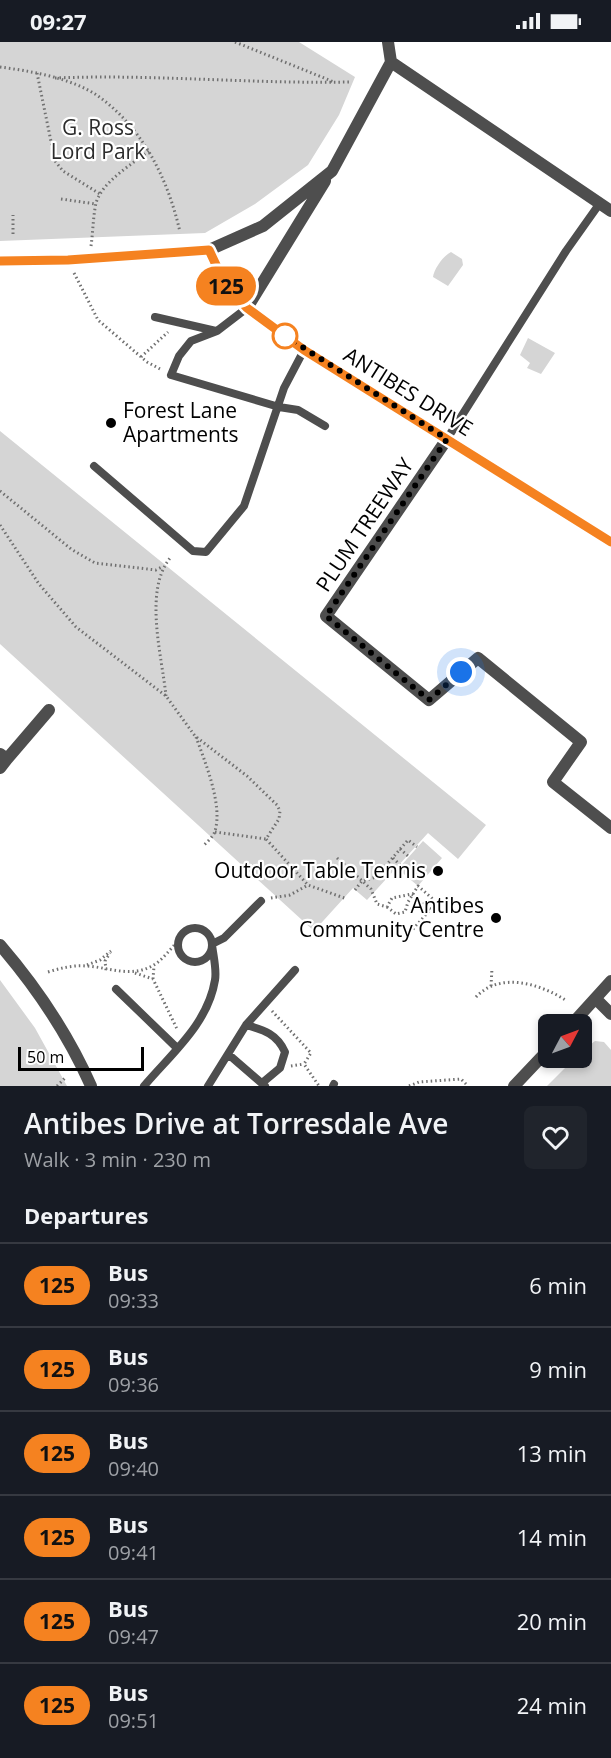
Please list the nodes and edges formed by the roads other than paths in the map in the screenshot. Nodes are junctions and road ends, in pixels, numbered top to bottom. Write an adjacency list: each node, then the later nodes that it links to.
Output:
1 (388, 42): 2 (street)
2 (391, 62): 3 (street); 4 (street)
3 (332, 171): 6 (street); 8 (street)
4 (600, 203): 5 (street); 14 (lane)
5 (611, 211)
6 (209, 250): 7 (street); 8 (street, ANTIBES DRIVE)
7 (0, 261)
8 (247, 308): 10 (lane); 11 (street, ANTIBES DRIVE)
9 (155, 317): 10 (lane)
10 (217, 331): 12 (lane)
11 (304, 350): 12 (lane); 14 (street, ANTIBES DRIVE)
12 (279, 407): 13 (lane); 15 (lane)
13 (325, 426)
14 (447, 439): 16 (street, ANTIBES DRIVE); 19 (street, PLUM TREEWAY)
15 (94, 466)
16 (611, 542)
17 (49, 710): 18 (street)
18 (2, 760)
19 (611, 828)
20 (265, 899): 21 (lane)
21 (212, 944): 21 (lane); 30 (lane)
22 (0, 945): 34 (street)
23 (295, 970): 29 (lane)
24 (611, 981): 26 (street)
25 (116, 989): 30 (lane)
26 (596, 999): 27 (street); 28 (street)
27 (582, 1014)
28 (611, 1014)
29 (246, 1025): 31 (lane); 33 (lane)
30 (180, 1045): 35 (lane)
31 (228, 1054): 33 (lane); 36 (lane)
32 (538, 1061): 37 (street)
33 (263, 1085)
34 (91, 1086)
35 (144, 1086)
36 (208, 1086)
37 (514, 1086)

